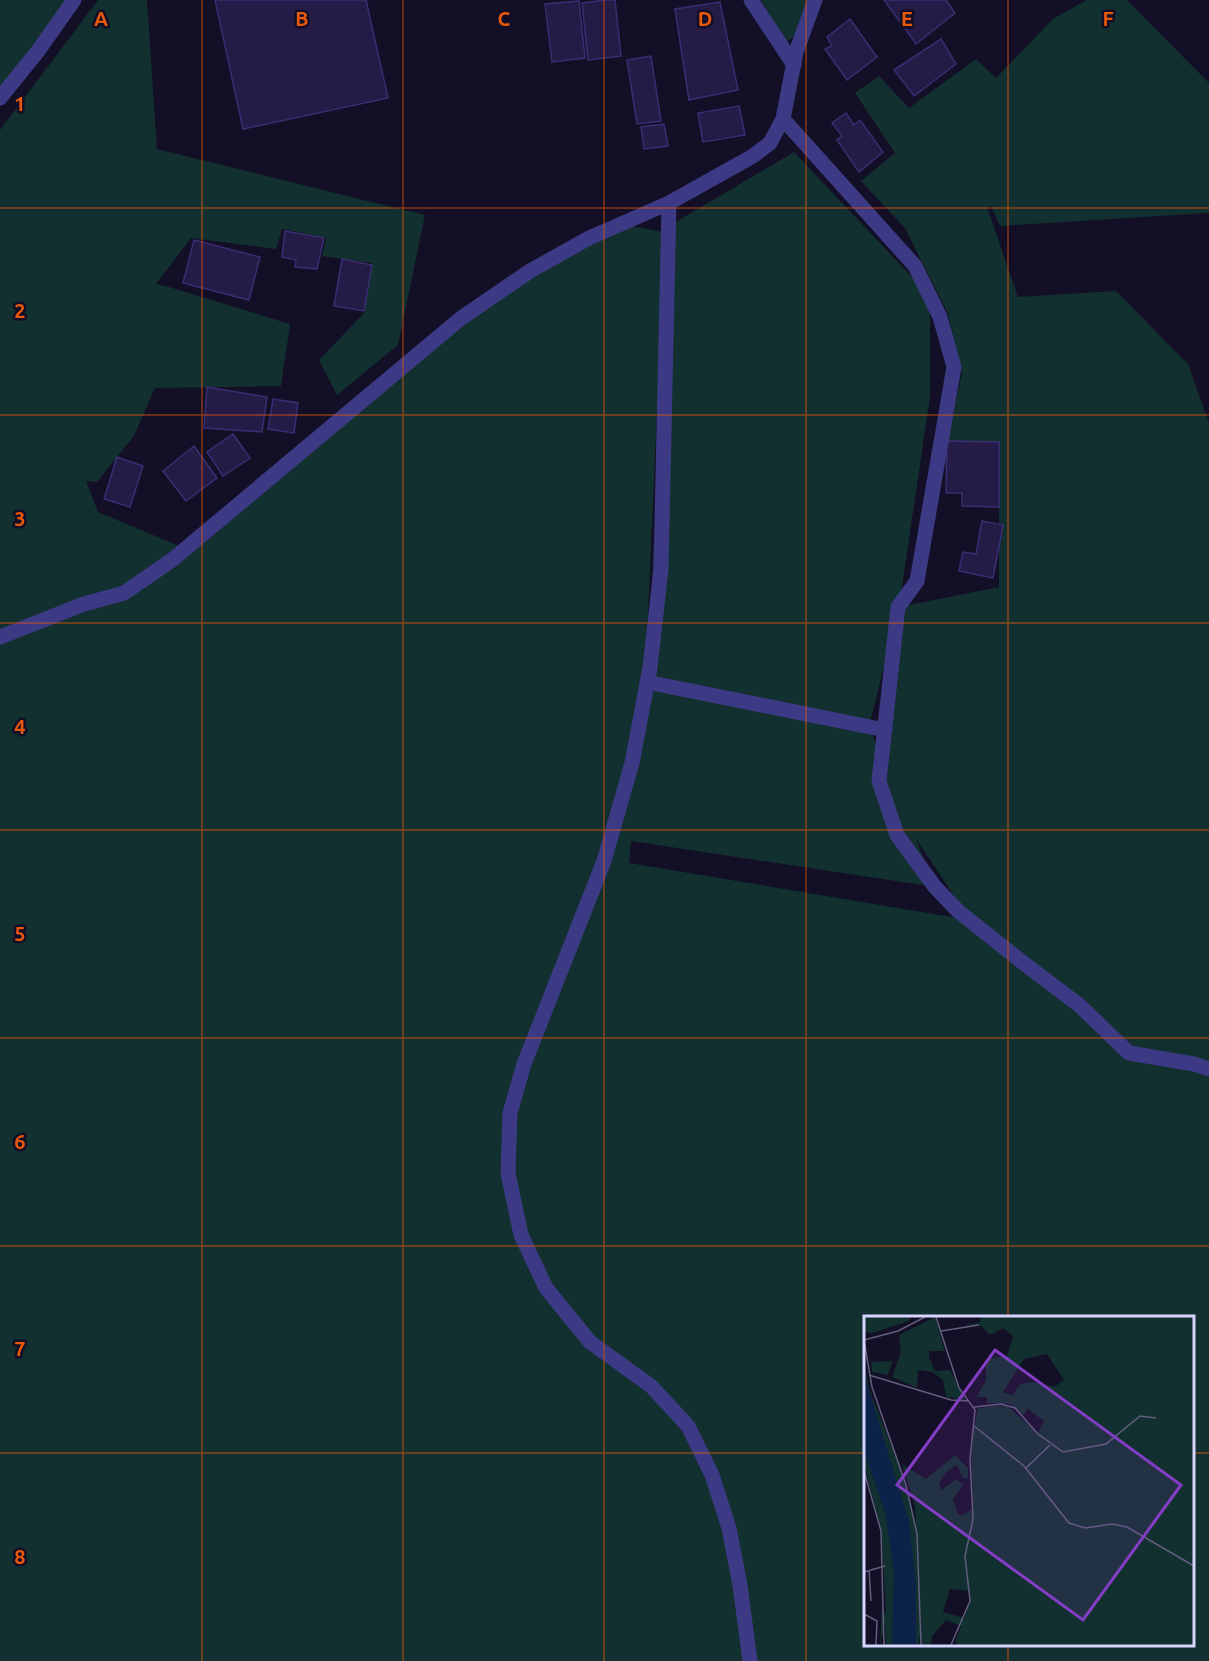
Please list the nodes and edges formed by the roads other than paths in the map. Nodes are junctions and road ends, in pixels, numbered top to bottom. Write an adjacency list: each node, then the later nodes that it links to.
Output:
1 (74, 0): 5 (street)
2 (751, 0): 4 (street)
3 (815, 0): 4 (street)
4 (794, 65): 6 (street)
5 (0, 98)
6 (783, 119): 7 (street); 10 (street)
7 (669, 203): 8 (street); 9 (street)
8 (0, 637)
9 (647, 682): 10 (street); 12 (street)
10 (885, 730): 11 (street)
11 (1209, 1069)
12 (750, 1661)

